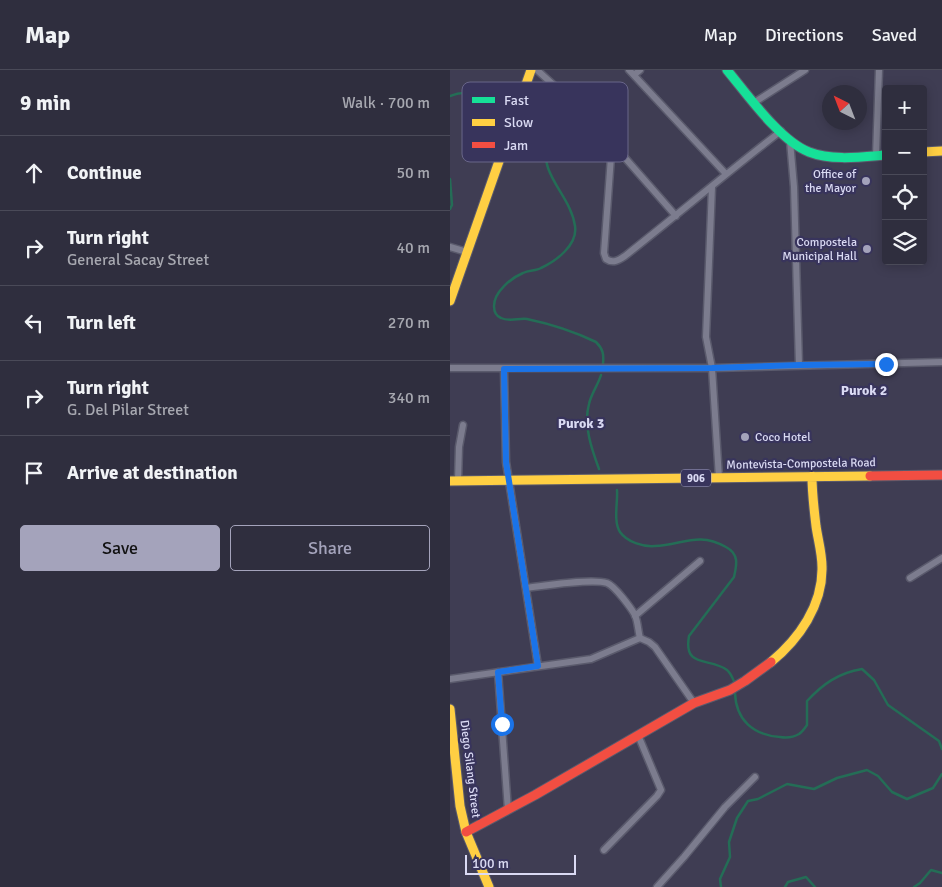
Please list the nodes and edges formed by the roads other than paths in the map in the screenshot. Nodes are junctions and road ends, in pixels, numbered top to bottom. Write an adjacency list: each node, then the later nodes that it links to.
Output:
1 (531, 70): 8 (main road)
2 (537, 70): 9 (street)
3 (640, 70): 7 (street)
4 (727, 70): 10 (main road)
5 (805, 70): 10 (street)
6 (879, 70): 16 (street)
7 (631, 73): 20 (street)
8 (527, 82)
9 (551, 82)
10 (755, 102): 11 (main road)
11 (781, 131): 12 (main road); 20 (street)
12 (790, 141): 16 (main road); 27 (street)
13 (942, 151): 14 (main road)
14 (927, 152)
15 (882, 155): 16 (main road)
16 (876, 156)
17 (628, 161): 22 (street)
18 (499, 162): 24 (main road)
19 (611, 162): 22 (street)
20 (726, 174): 21 (street)
21 (712, 187): 22 (street); 29 (street)
22 (676, 216)
23 (450, 247): 24 (street)
24 (467, 252): 25 (main road)
25 (450, 301)
26 (942, 362): 27 (street)
27 (800, 365): 29 (street)
28 (450, 368): 30 (street)
29 (712, 368): 30 (street); 34 (street)
30 (504, 369): 35 (street)
31 (464, 425): 36 (street)
32 (942, 475): 33 (main road, Montevista-Compostela Road / 906)
33 (812, 476): 34 (main road, Montevista-Compostela Road / 906); 46 (main road)
34 (719, 478): 35 (main road, Montevista-Compostela Road / 906)
35 (509, 480): 36 (main road, Montevista-Compostela Road / 906); 40 (street)
36 (454, 481)
37 (942, 558): 39 (street)
38 (700, 561): 41 (street)
39 (910, 578)
40 (526, 588): 41 (street); 43 (street)
41 (635, 616): 42 (street)
42 (640, 638): 43 (street); 46 (street)
43 (538, 666): 44 (street)
44 (498, 672): 45 (street); 51 (street)
45 (450, 679)
46 (694, 703): 49 (main road)
47 (450, 709): 48 (main road, Diego Silang Street)
48 (450, 714): 52 (main road, Diego Silang Street)
49 (638, 735): 51 (main road); 53 (street)
50 (755, 777): 55 (street)
51 (508, 810): 52 (main road)
52 (466, 832): 54 (main road, Diego Silang Street)
53 (604, 850)
54 (489, 887)
55 (657, 887)

